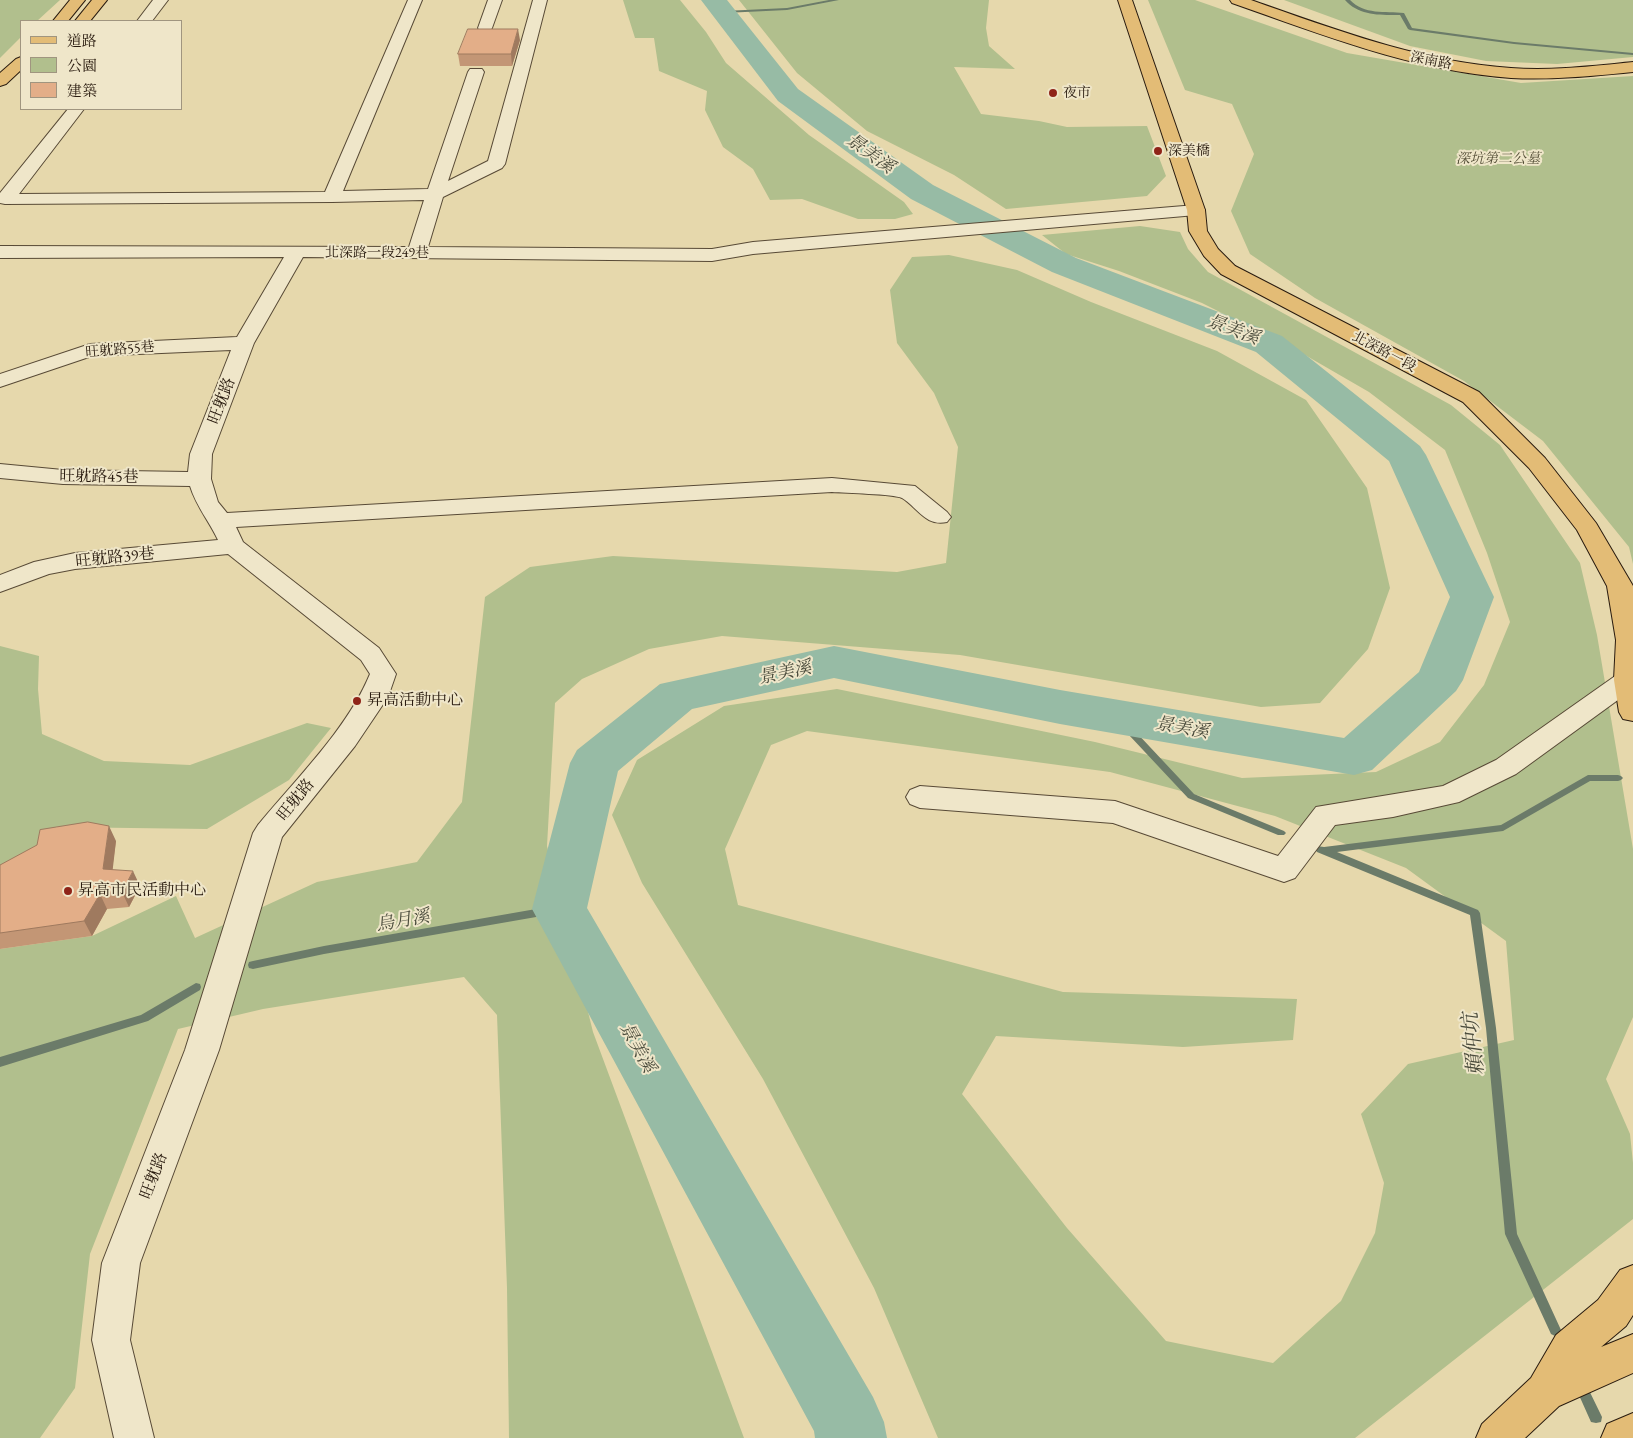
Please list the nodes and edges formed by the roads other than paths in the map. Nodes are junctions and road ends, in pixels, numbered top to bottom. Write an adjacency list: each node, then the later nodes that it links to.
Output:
1 (78, 0): 9 (main road)
2 (100, 0): 10 (main road)
3 (161, 0): 11 (street)
4 (415, 0): 19 (street)
5 (495, 0): 12 (street)
6 (540, 0): 18 (street)
7 (1125, 0): 20 (main road, 北深路一段)
8 (1237, 0): 14 (main road, 深南路)
9 (61, 20)
10 (83, 20)
11 (145, 20)
12 (485, 28)
13 (20, 63): 16 (main road)
14 (1633, 67)
15 (476, 72): 18 (street)
16 (0, 81)
17 (75, 110): 19 (street)
18 (435, 194): 19 (street); 23 (street)
19 (332, 197)
20 (1196, 210): 23 (street, 北深路一段249巷); 32 (main road, 北深路一段)
21 (0, 252): 22 (street, 北深路一段249巷)
22 (296, 253): 23 (street, 北深路一段249巷); 24 (street, 旺躭路)
23 (417, 253)
24 (244, 343): 25 (street, 旺躭路55巷); 27 (street, 旺躭路)
25 (0, 381)
26 (0, 471): 27 (street, 旺躭路45巷)
27 (199, 479): 29 (street, 旺躭路)
28 (939, 517): 29 (street)
29 (221, 521): 30 (street, 旺躭路)
30 (233, 546): 31 (street, 旺躭路39巷); 39 (street, 旺躭路)
31 (0, 584)
32 (1627, 680): 33 (main road, 北深路一段); 34 (street)
33 (1633, 712)
34 (920, 797)
35 (1633, 1283): 37 (main road)
36 (1633, 1353): 37 (main road)
37 (1545, 1392): 40 (main road)
38 (1633, 1433): 41 (main road)
39 (134, 1438)
40 (1496, 1438)
41 (1621, 1438)

